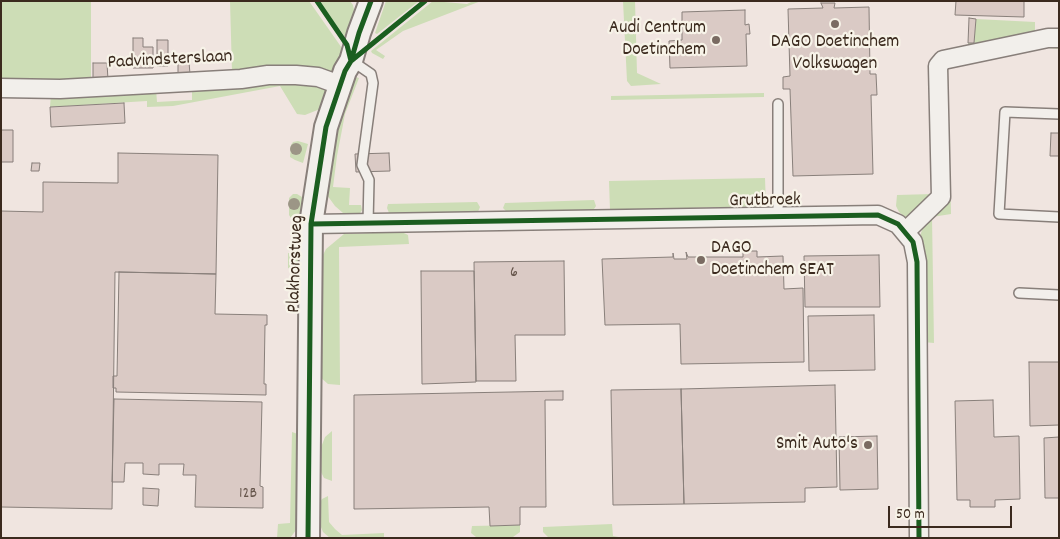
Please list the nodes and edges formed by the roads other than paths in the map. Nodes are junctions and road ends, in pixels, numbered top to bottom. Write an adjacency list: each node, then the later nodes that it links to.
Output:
1 (371, 1): 3 (street, Plakhorstweg)
2 (1059, 38): 12 (street)
3 (351, 61): 4 (street, Plakhorstweg); 10 (lane)
4 (340, 84): 5 (street, Padvindsterslaan); 11 (street, Plakhorstweg)
5 (1, 88)
6 (778, 104): 9 (lane)
7 (1059, 114): 8 (lane)
8 (1059, 216)
9 (778, 217): 10 (street, Grutbroek); 12 (street, Grutbroek)
10 (368, 223): 11 (street, Grutbroek)
11 (311, 224): 15 (street, Plakhorstweg)
12 (905, 232): 16 (street)
13 (1019, 293): 14 (lane)
14 (1059, 295)
15 (308, 538)
16 (919, 538)

